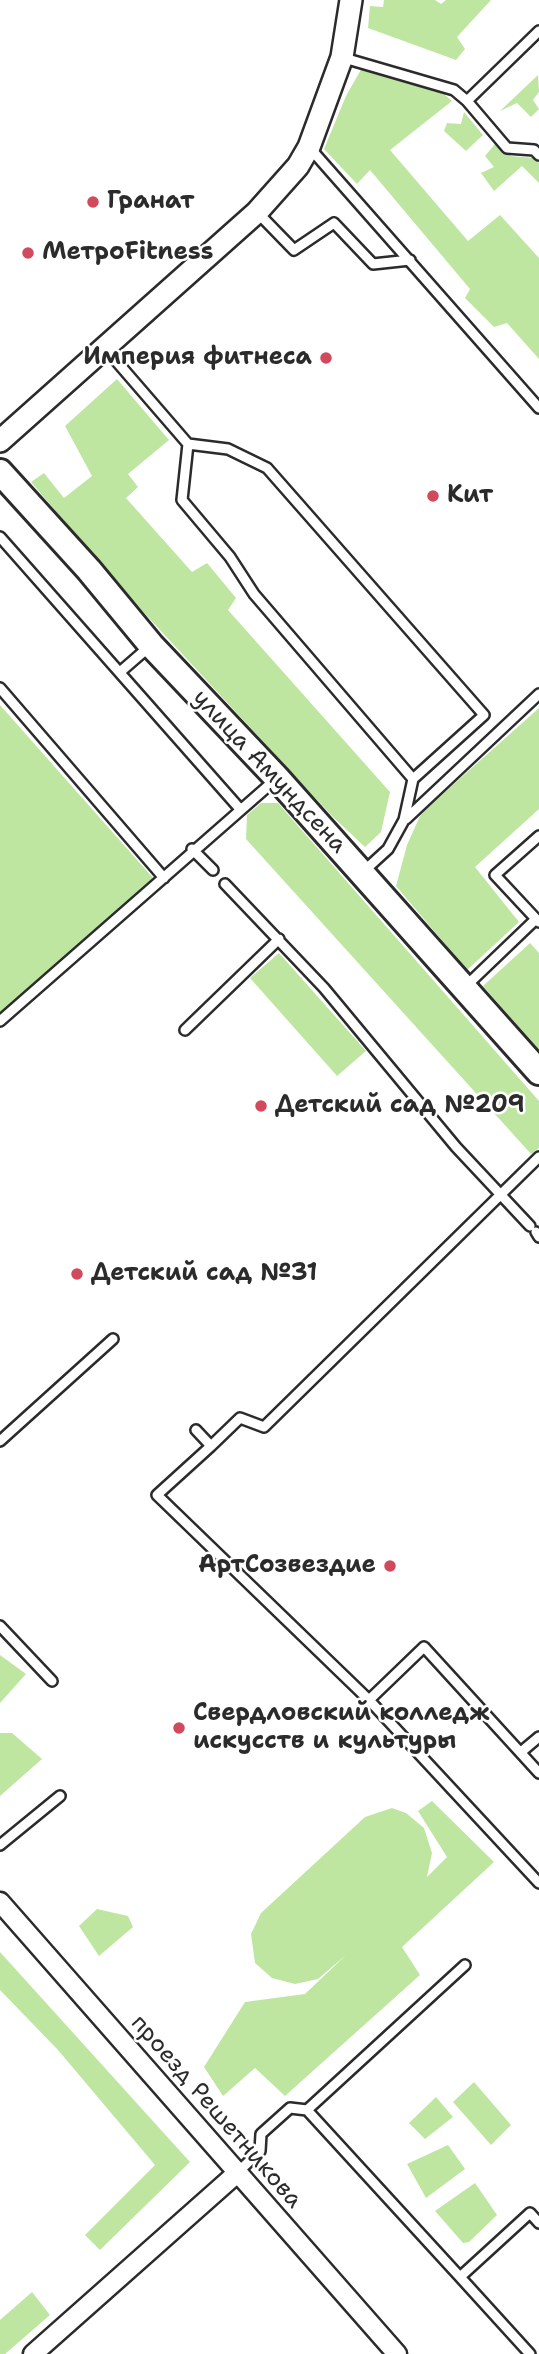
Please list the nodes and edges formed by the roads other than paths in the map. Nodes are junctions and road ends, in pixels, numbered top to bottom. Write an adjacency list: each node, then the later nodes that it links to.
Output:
1 (351, 0): 3 (street)
2 (539, 31): 4 (lane)
3 (342, 57): 4 (lane); 5 (street)
4 (467, 101): 6 (lane)
5 (309, 147): 7 (street); 8 (lane)
6 (537, 150)
7 (257, 212): 8 (lane); 9 (street)
8 (410, 260): 10 (lane)
9 (105, 347): 11 (street); 12 (lane)
10 (539, 408)
11 (0, 441)
12 (188, 444): 20 (lane); 20 (lane)
13 (0, 472): 15 (main road, улица Амундсена)
14 (0, 537): 16 (lane)
15 (151, 645): 16 (lane); 19 (main road, улица Амундсена)
16 (120, 672): 21 (lane)
17 (0, 688): 27 (lane)
18 (539, 694): 22 (lane)
19 (277, 778): 21 (lane); 26 (main road, улица Амундсена)
20 (413, 779): 22 (lane)
21 (240, 809): 24 (lane)
22 (404, 820): 26 (lane)
23 (539, 836): 29 (lane)
24 (192, 849): 25 (lane); 27 (lane)
25 (213, 870)
26 (362, 874): 31 (main road, улица Амундсена)
27 (164, 878): 32 (lane)
28 (225, 884): 30 (lane)
29 (538, 920): 31 (lane)
30 (279, 939): 33 (lane); 36 (lane)
31 (463, 989): 34 (main road, улица Амундсена)
32 (0, 1021)
33 (185, 1030)
34 (539, 1072)
35 (539, 1157): 36 (lane)
36 (500, 1195): 37 (lane); 41 (lane)
37 (535, 1232)
38 (113, 1339): 40 (lane)
39 (196, 1430): 41 (lane)
40 (0, 1441)
41 (211, 1446): 44 (lane)
42 (0, 1626): 43 (lane)
43 (52, 1681)
44 (369, 1700): 46 (lane); 50 (lane)
45 (539, 1737): 46 (lane)
46 (521, 1752): 47 (lane)
47 (539, 1773)
48 (60, 1796): 49 (lane)
49 (0, 1845)
50 (539, 1883)
51 (0, 1902): 54 (street, проезд Решетникова)
52 (465, 1965): 53 (lane)
53 (307, 2110): 54 (lane); 56 (lane)
54 (236, 2174): 57 (street); 58 (street, проезд Решетникова)
55 (539, 2224): 56 (lane)
56 (460, 2277): 59 (lane)
57 (33, 2354)
58 (397, 2354)
59 (530, 2354)

